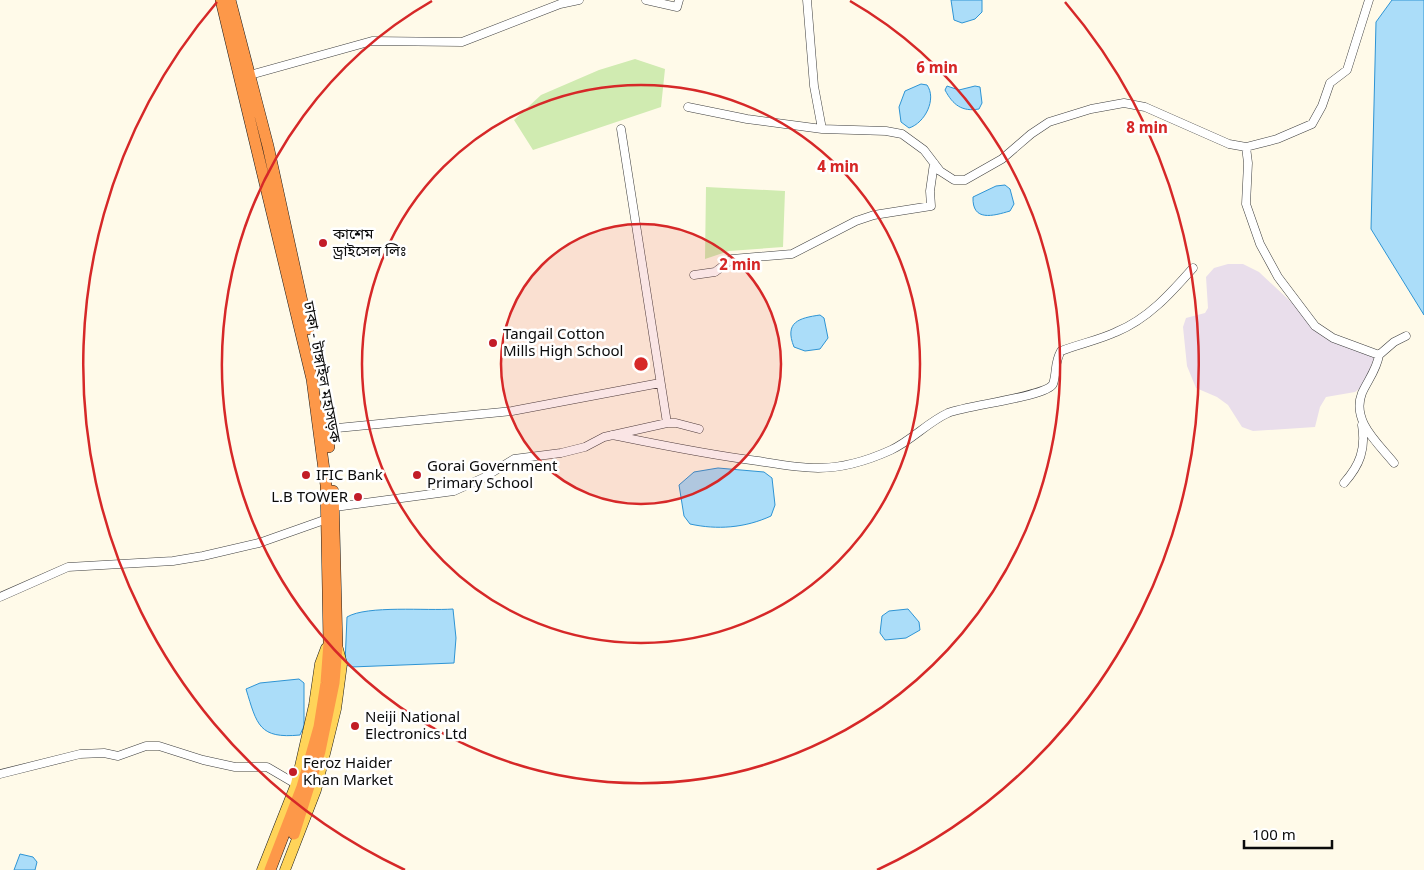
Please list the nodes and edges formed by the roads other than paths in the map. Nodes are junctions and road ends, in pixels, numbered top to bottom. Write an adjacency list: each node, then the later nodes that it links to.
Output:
1 (221, 0): 14 (highway, ঢাকা - টাঙ্গাইল মহাসড়ক)
2 (230, 0): 8 (highway, ঢাকা - টাঙ্গাইল মহাসড়ক)
3 (579, 0): 8 (street)
4 (646, 0): 5 (street)
5 (679, 0)
6 (807, 0): 11 (street)
7 (1369, 0): 12 (street)
8 (250, 76): 14 (highway, ঢাকা - টাঙ্গাইল মহাসড়ক)
9 (688, 107): 11 (street)
10 (621, 129): 19 (street)
11 (822, 129): 13 (street)
12 (1246, 147): 13 (street); 18 (street)
13 (934, 163): 16 (street)
14 (272, 187): 22 (highway, ঢাকা - টাঙ্গাইল মহাসড়ক); 28 (highway, ঢাকা - টাঙ্গাইল মহাসড়ক)
15 (1193, 268): 24 (street)
16 (694, 275)
17 (1406, 336): 18 (street)
18 (1379, 354): 21 (street)
19 (660, 383): 20 (street); 22 (street)
20 (667, 423): 23 (street); 24 (street)
21 (1362, 423): 25 (street); 26 (street)
22 (327, 429): 27 (highway, ঢাকা - টাঙ্গাইল মহাসড়ক)
23 (699, 429)
24 (612, 435): 27 (street)
25 (1394, 463)
26 (1344, 483)
27 (335, 508): 30 (highway, ঢাকা - টাঙ্গাইল মহাসড়ক)
28 (327, 519): 29 (street); 30 (highway, ঢাকা - টাঙ্গাইল মহাসড়ক)
29 (0, 597)
30 (333, 644): 32 (main road); 34 (highway, ঢাকা - টাঙ্গাইল মহাসড়ক); 35 (highway, ঢাকা - টাঙ্গাইল মহাসড়ক); 36 (main road)
31 (0, 774): 32 (street)
32 (296, 784): 33 (main road)
33 (262, 870)
34 (270, 870)
35 (278, 870)
36 (286, 870)

